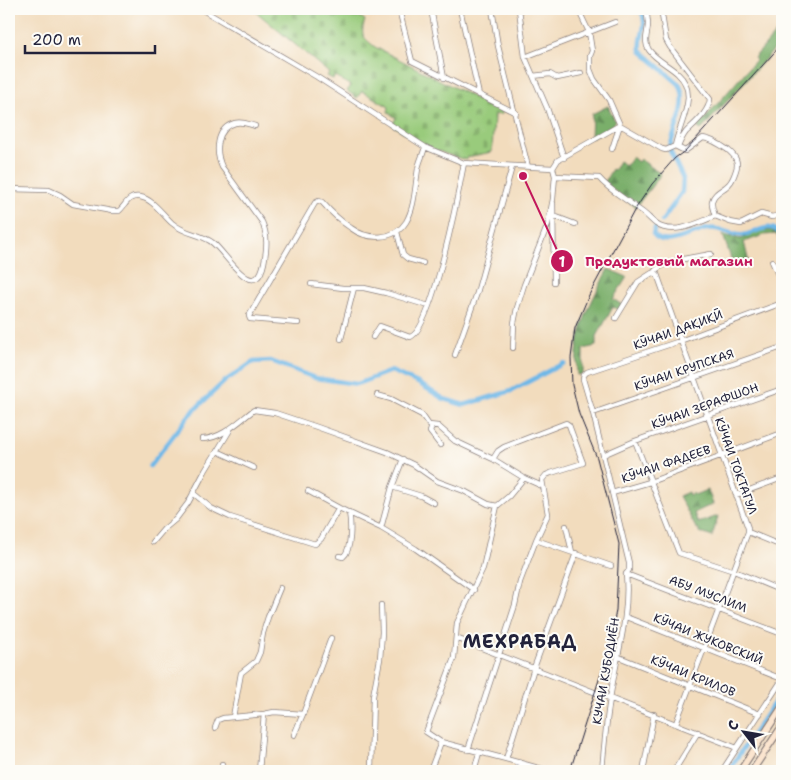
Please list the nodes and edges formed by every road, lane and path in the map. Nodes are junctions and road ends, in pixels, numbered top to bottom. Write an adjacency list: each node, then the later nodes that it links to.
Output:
1 (201, 9): 21 (street)
2 (399, 9): 15 (street)
3 (431, 9): 15 (street)
4 (460, 9): 16 (street)
5 (492, 9): 17 (street)
6 (519, 9): 12 (street)
7 (578, 9): 11 (street)
8 (645, 9): 20 (street)
9 (661, 9): 20 (street)
10 (615, 22): 11 (street)
11 (588, 32): 12 (street); 18 (street)
12 (525, 57): 14 (street)
13 (580, 73): 14 (street)
14 (533, 76): 23 (street)
15 (444, 78): 16 (street)
16 (480, 95): 17 (street)
17 (516, 113): 26 (street)
18 (620, 125): 20 (street); 22 (street); 23 (street)
19 (254, 126): 29 (street)
20 (676, 146): 33 (street)
21 (425, 147): 24 (street); 35 (street)
22 (612, 149)
23 (564, 158): 27 (street)
24 (464, 163): 25 (street); 45 (street)
25 (512, 166): 26 (street); 53 (street)
26 (528, 168): 27 (street)
27 (552, 168): 28 (street)
28 (555, 176): 30 (street); 33 (street)
29 (9, 189)
30 (553, 199): 32 (street); 52 (street)
31 (782, 214): 33 (street)
32 (554, 216): 34 (street); 40 (street)
33 (715, 216)
34 (575, 224)
35 (397, 232): 38 (street); 47 (street)
36 (711, 254): 39 (street)
37 (772, 261): 42 (street)
38 (423, 263)
39 (653, 273): 46 (street); 50 (street, КӮЧАИ ТОКТАГУЛ)
40 (554, 282)
41 (311, 284): 43 (street)
42 (782, 284)
43 (354, 288): 45 (street); 49 (street)
44 (782, 304): 50 (street, КӮЧАИ ДАҚИҚӢ)
45 (429, 306): 48 (street)
46 (616, 318)
47 (298, 323)
48 (373, 337)
49 (341, 339)
50 (680, 341): 54 (street, КӮЧАИ ДАҚИҚӢ); 55 (street, КӮЧАИ ТОКТАГУЛ)
51 (782, 347): 55 (street, КӮЧАИ КРУПСКАЯ)
52 (513, 348)
53 (455, 355)
54 (584, 377): 58 (street, КУЧАИ КУБОДИЁН)
55 (695, 377): 58 (street, КӮЧАИ КРУПСКАЯ); 59 (street, КӮЧАИ ТОКТАГУЛ)
56 (782, 389): 59 (street, КӮЧАИ ЗЕРАФШОН)
57 (377, 395): 60 (street)
58 (593, 413): 67 (street, КУЧАИ КУБОДИЁН)
59 (707, 417): 64 (street, КӮЧАИ ЗЕРАФШОН); 68 (street, КӮЧАИ ТОКТАГУЛ)
60 (432, 426): 65 (street); 70 (street)
61 (231, 429): 63 (street); 66 (street); 69 (street)
62 (782, 434): 68 (street, КӮЧАИ ФАДЕЕВ)
63 (202, 439)
64 (635, 442): 67 (street); 74 (street)
65 (440, 445)
66 (217, 451): 71 (street); 78 (street)
67 (603, 455): 79 (street, КУЧАИ КУБОДИЁН)
68 (722, 455): 74 (street, КӮЧАИ ФАДЕЕВ); 80 (street, КӮЧАИ ТОКТАГУЛ)
69 (403, 459): 76 (street); 82 (street)
70 (493, 459): 72 (street); 75 (street)
71 (254, 468)
72 (524, 478): 75 (street); 82 (street)
73 (782, 478): 80 (street)
74 (650, 482): 79 (street, КӮЧАИ ФАДЕЕВ); 94 (street)
75 (542, 486): 88 (street)
76 (392, 487): 81 (street); 86 (street)
77 (308, 491): 83 (street)
78 (193, 493): 83 (street); 89 (street)
79 (612, 493): 95 (street, КУЧАИ КУБОДИЁН)
80 (736, 495): 87 (street, КӮЧАИ ТОКТАГУЛ)
81 (434, 503)
82 (497, 506): 97 (street)
83 (339, 508): 84 (street)
84 (349, 512): 86 (street); 92 (street)
85 (566, 526): 91 (street)
86 (381, 528): 97 (street)
87 (748, 532): 90 (street); 94 (street, КӮЧАИ ТОКТАГУЛ)
88 (536, 540): 91 (street); 106 (street)
89 (153, 542)
90 (782, 546)
91 (574, 553): 93 (street); 108 (street)
92 (339, 556)
93 (611, 566)
94 (734, 571): 98 (street); 100 (street, КӮЧАИ ТОКТАГУЛ)
95 (626, 574): 100 (street, АБУ МУСЛИМ); 101 (street, КУЧАИ КУБОДИЁН)
96 (280, 588): 117 (street)
97 (474, 590): 104 (street)
98 (782, 591)
99 (381, 605): 136 (street)
100 (718, 610): 102 (street, АБУ МУСЛИМ); 105 (street, КӮЧАИ ТОКТАГУЛ)
101 (626, 616): 105 (street, КӮЧАИ ЖУКОВСКИЙ); 107 (street, КУЧАИ КУБОДИЁН)
102 (782, 634)
103 (331, 638): 114 (street)
104 (456, 638): 106 (street); 126 (street)
105 (704, 648): 109 (street, КӮЧАИ ЖУКОВСКИЙ); 110 (street, КӮЧАИ ТОКТАГУЛ)
106 (498, 655): 108 (street); 129 (street)
107 (619, 657): 110 (street, КӮЧАИ КРИЛОВ); 111 (street, КУЧАИ КУБОДИЁН)
108 (534, 668): 111 (street); 131 (street)
109 (782, 680): 116 (street)
110 (691, 685): 116 (street, КӮЧАИ КРИЛОВ); 118 (street, КӮЧАИ ТОКТАГУЛ)
111 (610, 698): 115 (street); 141 (street, КУЧАИ КУБОДИЁН)
112 (782, 707): 125 (main road)
113 (264, 714): 114 (street); 117 (street); 135 (street)
114 (303, 714): 122 (street)
115 (654, 714): 118 (street); 142 (street)
116 (760, 714): 128 (street)
117 (234, 717): 120 (street)
118 (676, 724): 121 (street)
119 (782, 726): 124 (main road)
120 (215, 728)
121 (698, 732): 128 (street); 143 (street)
122 (294, 735)
123 (782, 735): 124 (street)
124 (774, 738): 127 (main road)
125 (760, 740): 127 (main road); 145 (main road)
126 (441, 742): 129 (street); 137 (street)
127 (769, 745): 146 (main road)
128 (737, 748): 144 (street)
129 (468, 750): 130 (street)
130 (479, 753): 131 (street); 138 (street)
131 (506, 759): 132 (street)
132 (519, 762): 139 (street); 140 (street)
133 (222, 764): 134 (street)
134 (222, 771)
135 (260, 771)
136 (371, 771)
137 (430, 771)
138 (474, 771)
139 (516, 771)
140 (549, 771)
141 (602, 771)
142 (643, 771)
143 (674, 771)
144 (722, 771)
145 (740, 771)
146 (752, 771)

